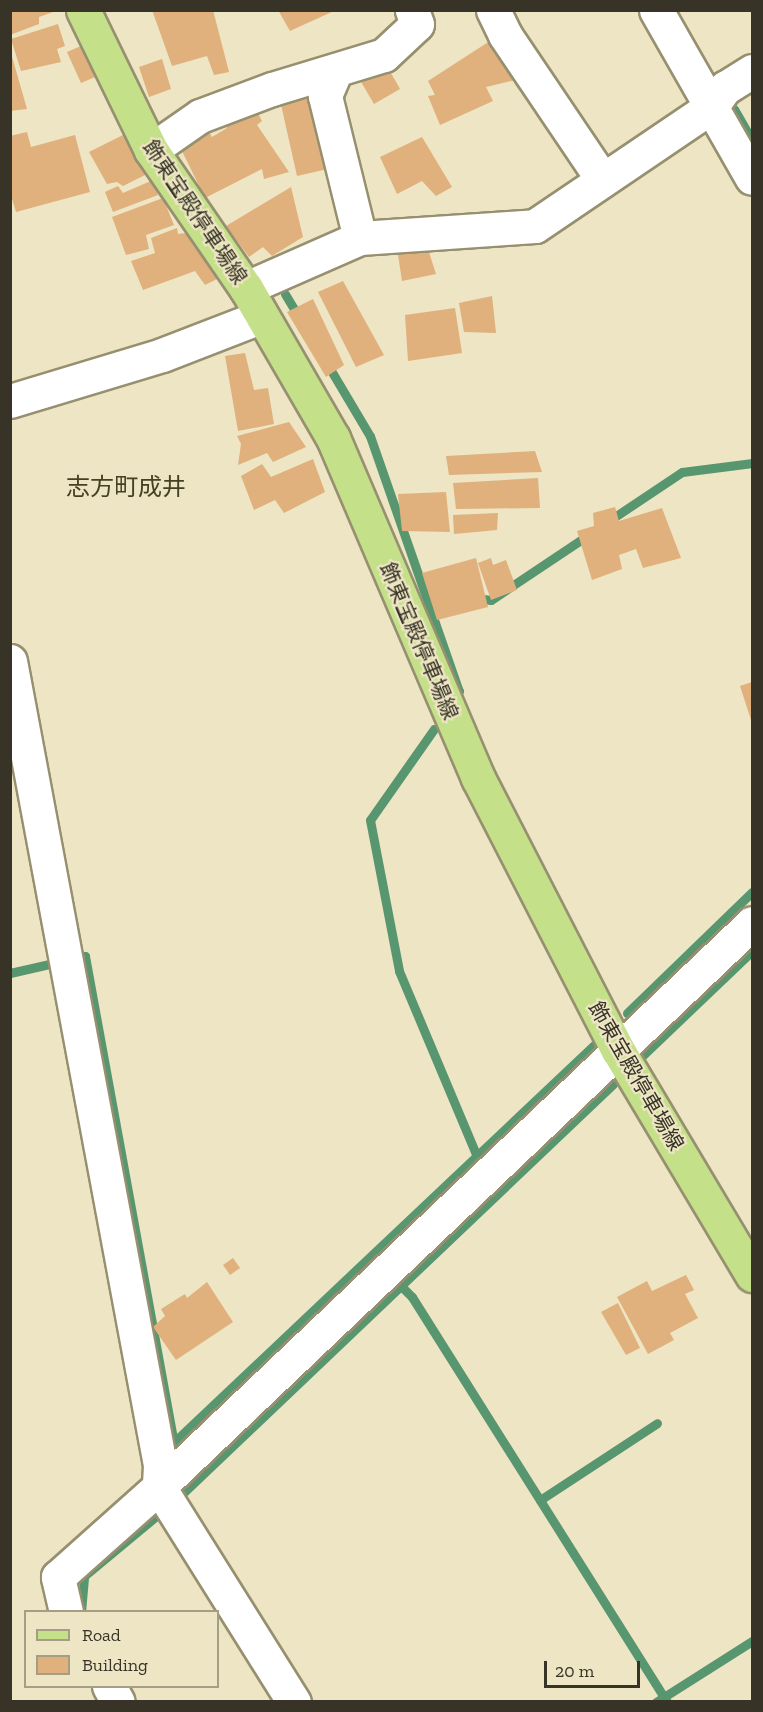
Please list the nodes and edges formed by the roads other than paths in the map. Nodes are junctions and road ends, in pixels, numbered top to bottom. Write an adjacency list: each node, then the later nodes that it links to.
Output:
1 (83, 10): 8 (main road, 飾東宝殿停車場線)
2 (493, 10): 10 (street)
3 (656, 10): 7 (street)
4 (414, 11): 6 (street)
5 (753, 71): 7 (street)
6 (335, 72): 8 (street); 11 (street)
7 (711, 107): 9 (street); 10 (street)
8 (151, 150): 12 (main road, 飾東宝殿停車場線)
9 (753, 178)
10 (602, 179): 11 (street)
11 (360, 238): 12 (street)
12 (246, 288): 13 (main road, 飾東宝殿停車場線)
13 (260, 317): 14 (street); 17 (main road, 飾東宝殿停車場線)
14 (10, 401)
15 (10, 661): 19 (street)
16 (753, 923): 17 (street)
17 (618, 1050): 18 (main road, 飾東宝殿停車場線); 19 (street)
18 (753, 1275)
19 (159, 1487): 20 (street); 23 (street)
20 (66, 1610)
21 (110, 1688): 22 (street)
22 (118, 1701)
23 (294, 1701)

